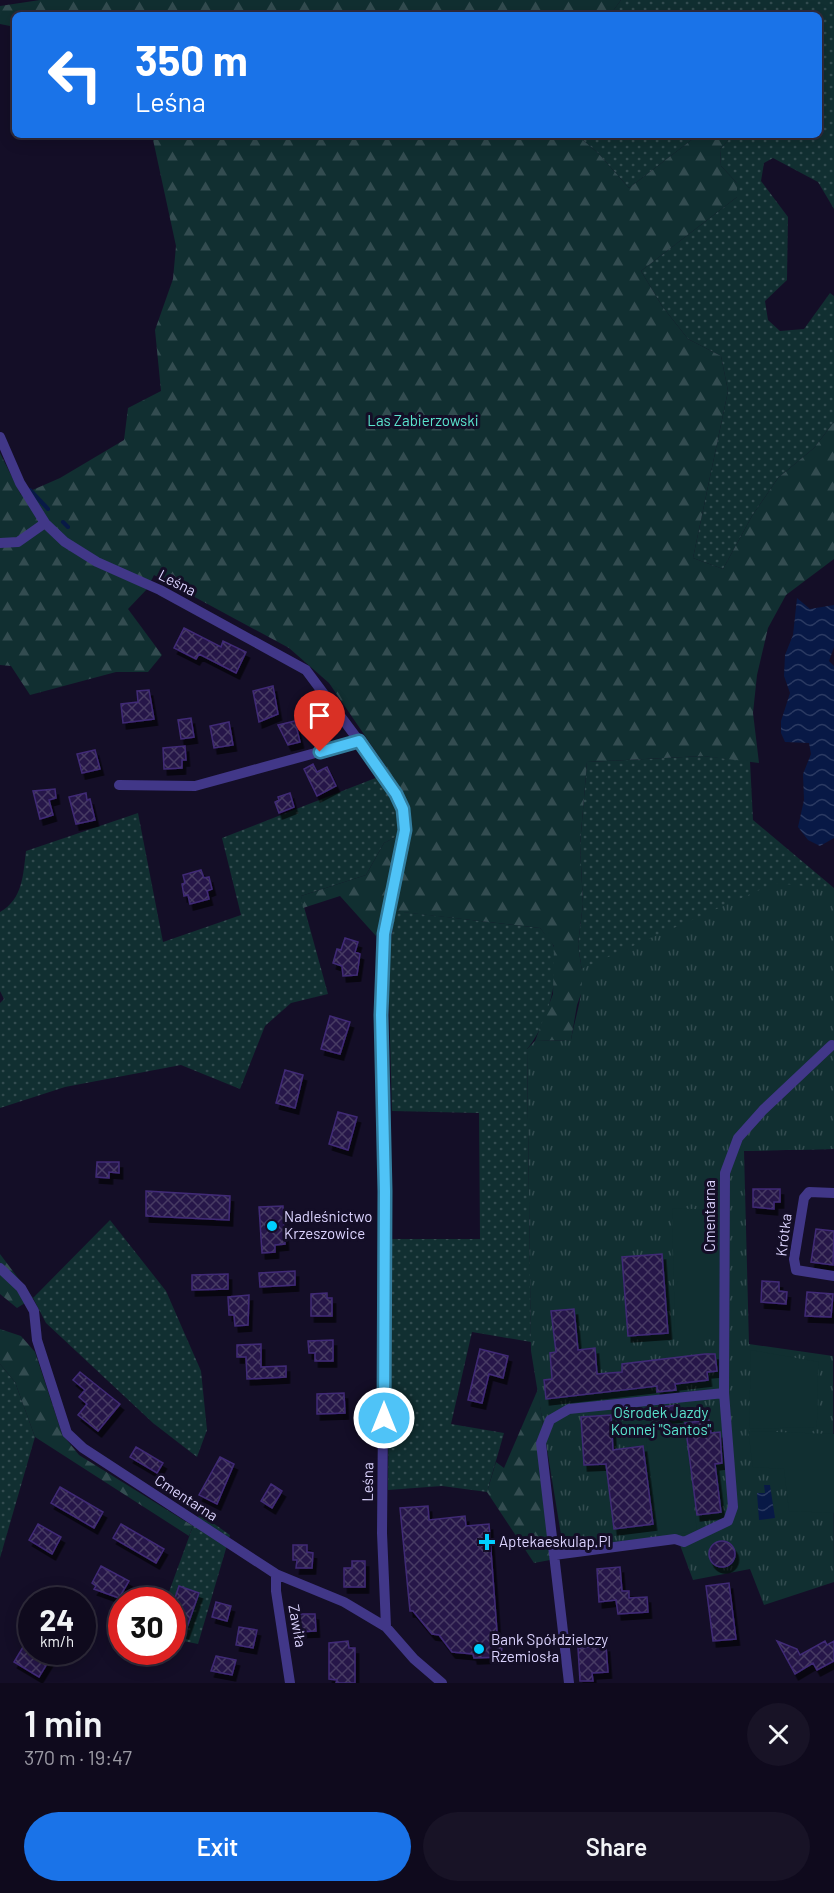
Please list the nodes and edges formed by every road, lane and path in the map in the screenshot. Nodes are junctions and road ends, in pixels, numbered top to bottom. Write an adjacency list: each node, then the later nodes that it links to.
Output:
1 (0, 437): 2 (street, Leśna)
2 (45, 523): 3 (street); 4 (street, Leśna)
3 (0, 543)
4 (359, 741): 5 (street); 13 (street, Leśna)
5 (119, 785)
6 (832, 1045): 10 (street, Cmentarna)
7 (834, 1192): 9 (street, Krótka)
8 (0, 1268): 12 (street, Cmentarna)
9 (834, 1276)
10 (724, 1393): 11 (street, Cmentarna); 11 (street)
11 (555, 1555): 16 (street)
12 (276, 1574): 13 (street, Cmentarna); 14 (street, Zawiła)
13 (386, 1627): 15 (street, Cmentarna)
14 (290, 1683)
15 (442, 1683)
16 (569, 1683)

